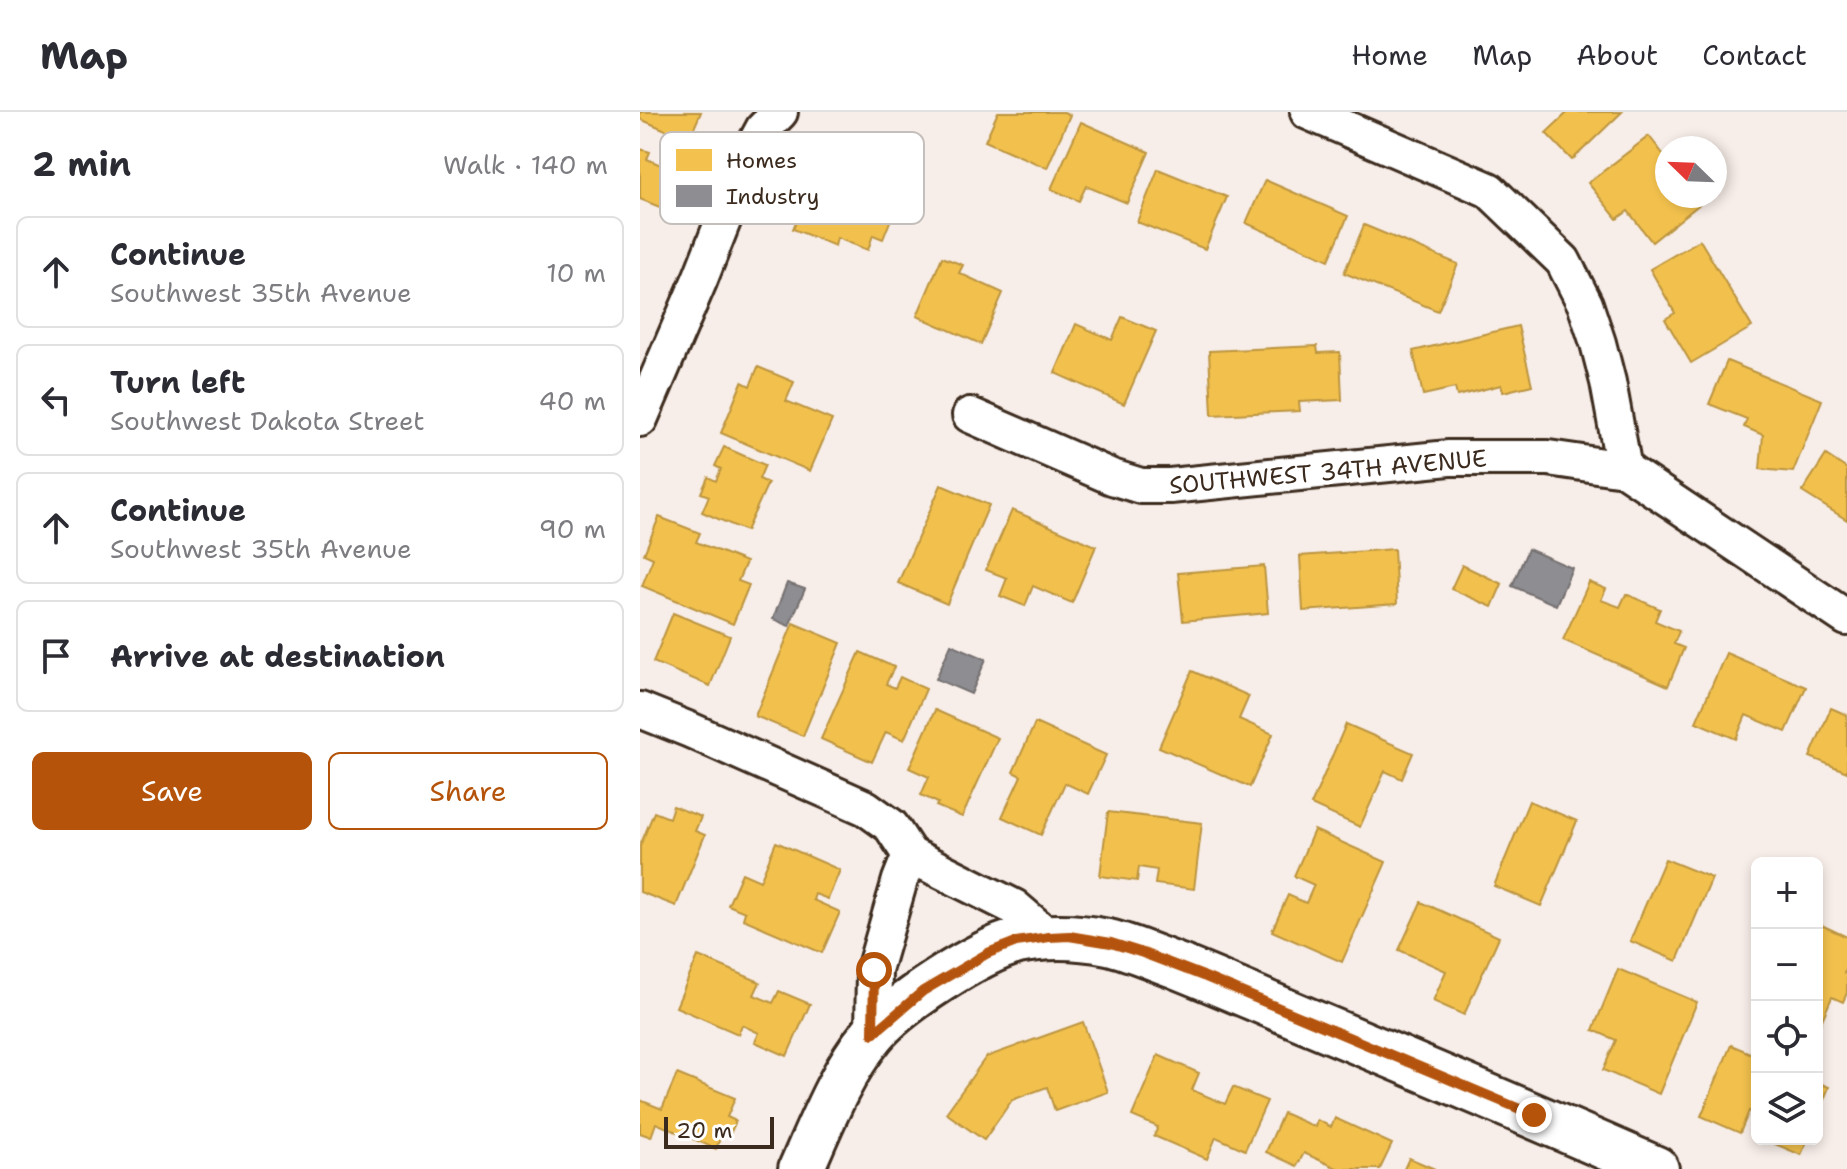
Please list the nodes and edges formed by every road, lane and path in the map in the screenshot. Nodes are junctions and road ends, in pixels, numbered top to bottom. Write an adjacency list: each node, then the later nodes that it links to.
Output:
1 (780, 112): 3 (street)
2 (1308, 112): 7 (street)
3 (761, 132)
4 (722, 224): 6 (street)
5 (970, 415): 7 (street, SOUTHWEST 34TH AVENUE)
6 (640, 419)
7 (1624, 469): 8 (street, SOUTHWEST 34TH AVENUE)
8 (1847, 618)
9 (640, 710): 10 (street)
10 (910, 855): 11 (street); 12 (street)
11 (1049, 937): 12 (street); 14 (street)
12 (873, 1034): 13 (street)
13 (801, 1169)
14 (1656, 1169)

